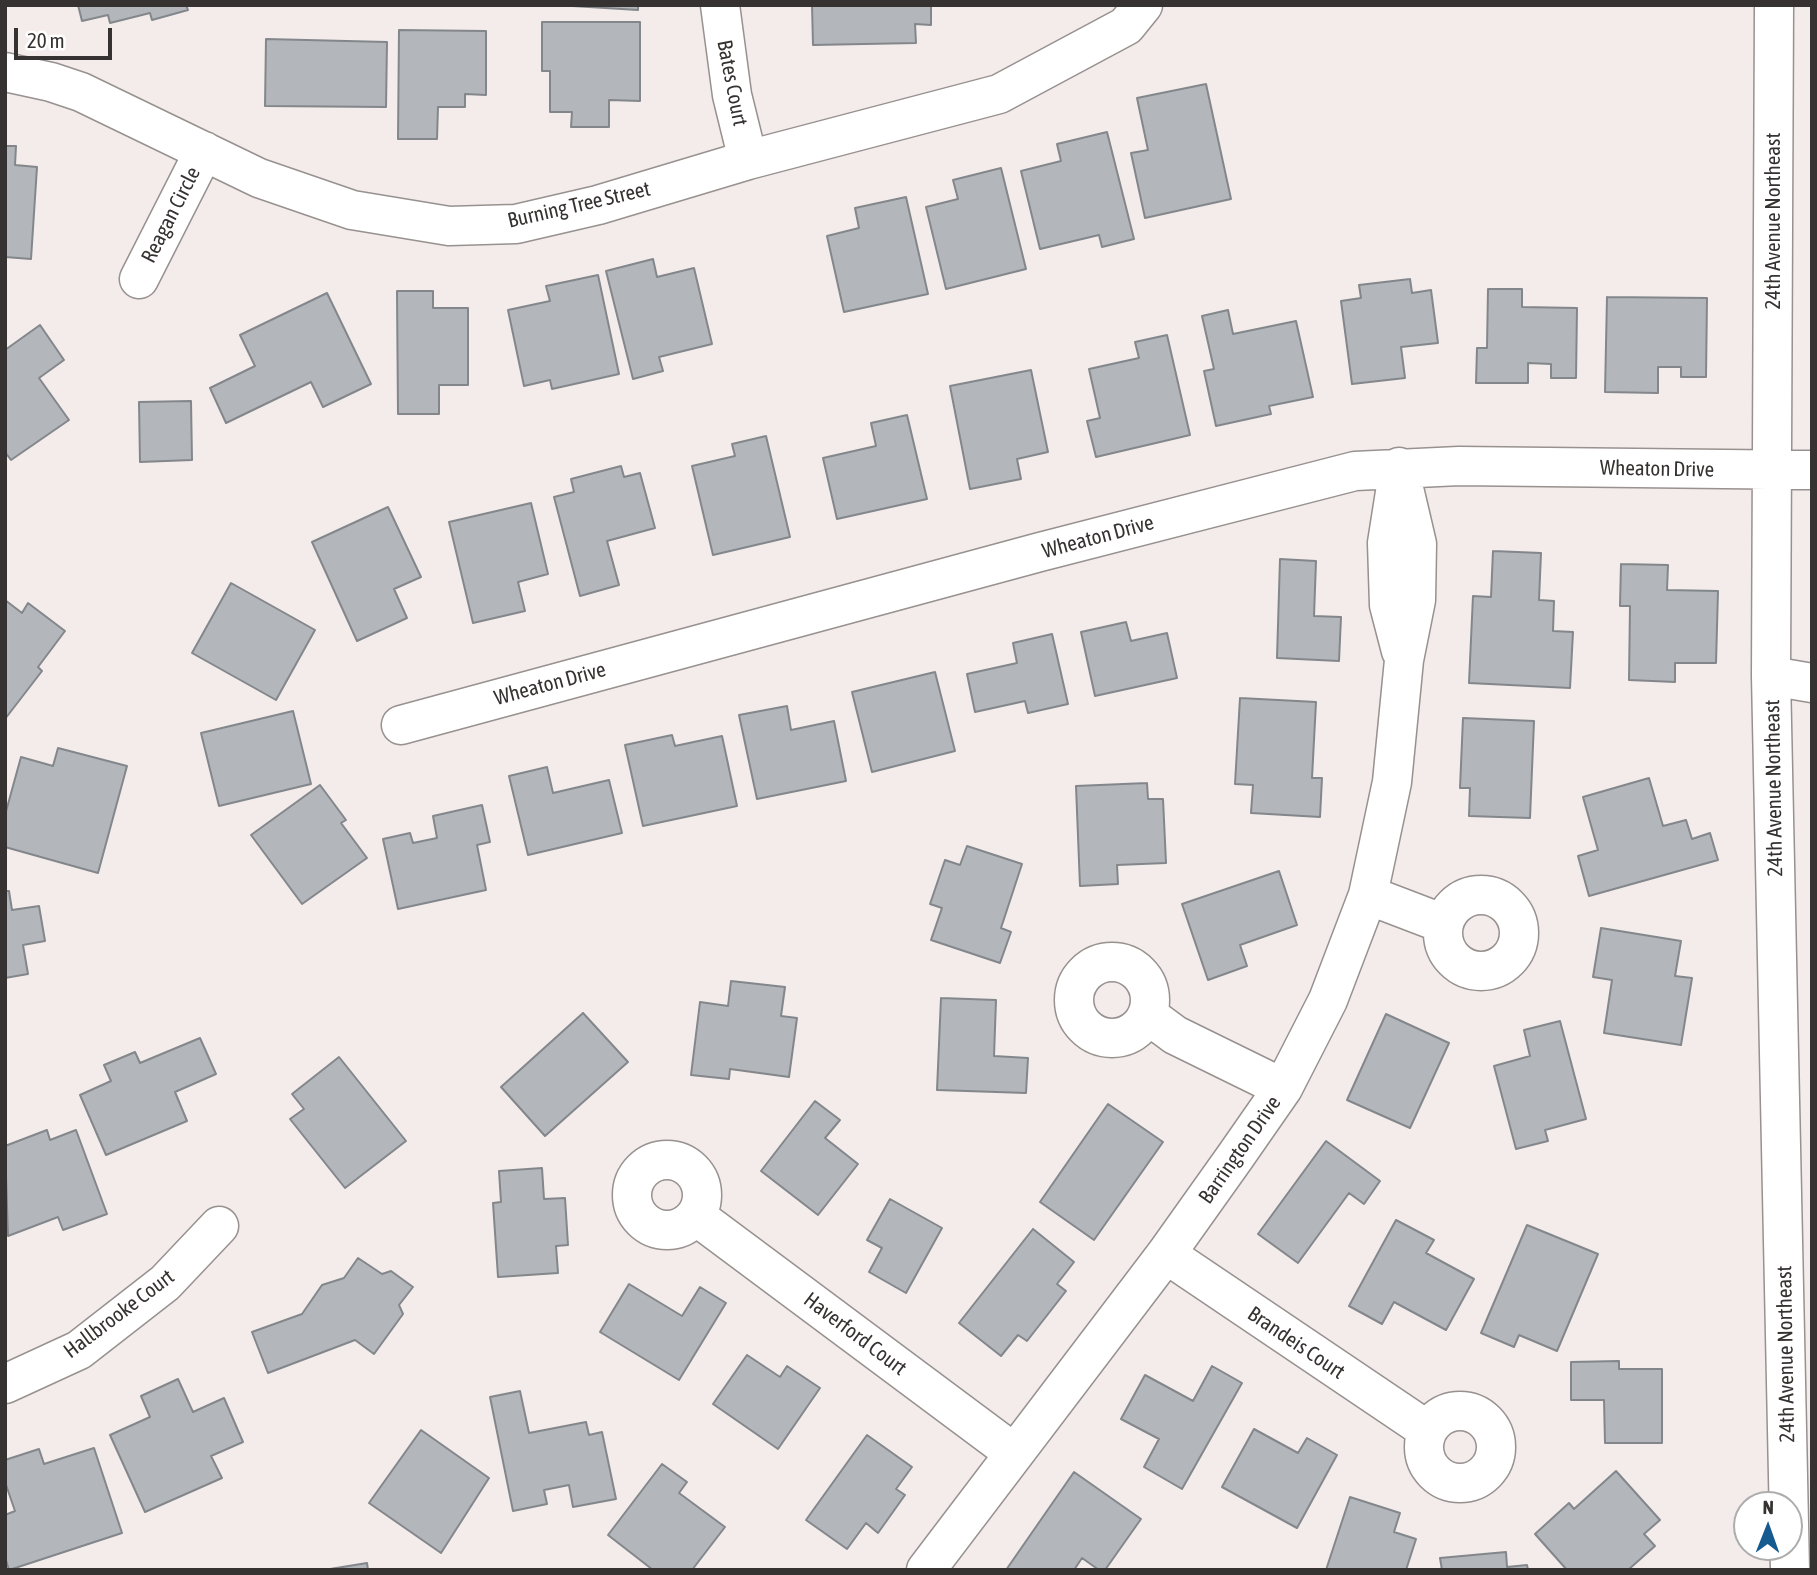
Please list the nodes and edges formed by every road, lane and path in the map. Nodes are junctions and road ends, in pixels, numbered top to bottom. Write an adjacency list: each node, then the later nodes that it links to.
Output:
1 (720, 5): 6 (street, Bates Court)
2 (1143, 5): 6 (street, Burning Tree Street)
3 (1774, 5): 9 (street, 24th Avenue Northeast)
4 (5, 72): 5 (street, Burning Tree Street)
5 (204, 151): 6 (street, Burning Tree Street); 7 (street, Reagan Circle)
6 (748, 160)
7 (139, 279)
8 (1399, 467): 9 (street, Wheaton Drive); 14 (street, Wheaton Drive); 15 (street, Barrington Drive)
9 (1773, 469): 10 (street, Wheaton Drive); 12 (street, 24th Avenue Northeast)
10 (1812, 470)
11 (1812, 669): 12 (street)
12 (1771, 676): 13 (street); 26 (street, 24th Avenue Northeast)
13 (1812, 683)
14 (401, 725)
15 (1368, 895): 16 (street); 18 (street, Barrington Drive)
16 (1444, 924)
17 (1148, 1015): 18 (street)
18 (1283, 1088): 21 (street, Barrington Drive)
19 (696, 1216): 24 (street, Haverford Court)
20 (219, 1226): 22 (street, Hallbrooke Court)
21 (1166, 1254): 23 (street, Brandeis Court); 24 (street, Barrington Drive)
22 (5, 1384)
23 (1427, 1430)
24 (1014, 1453): 25 (street, Barrington Drive)
25 (926, 1570)
26 (1790, 1570)

